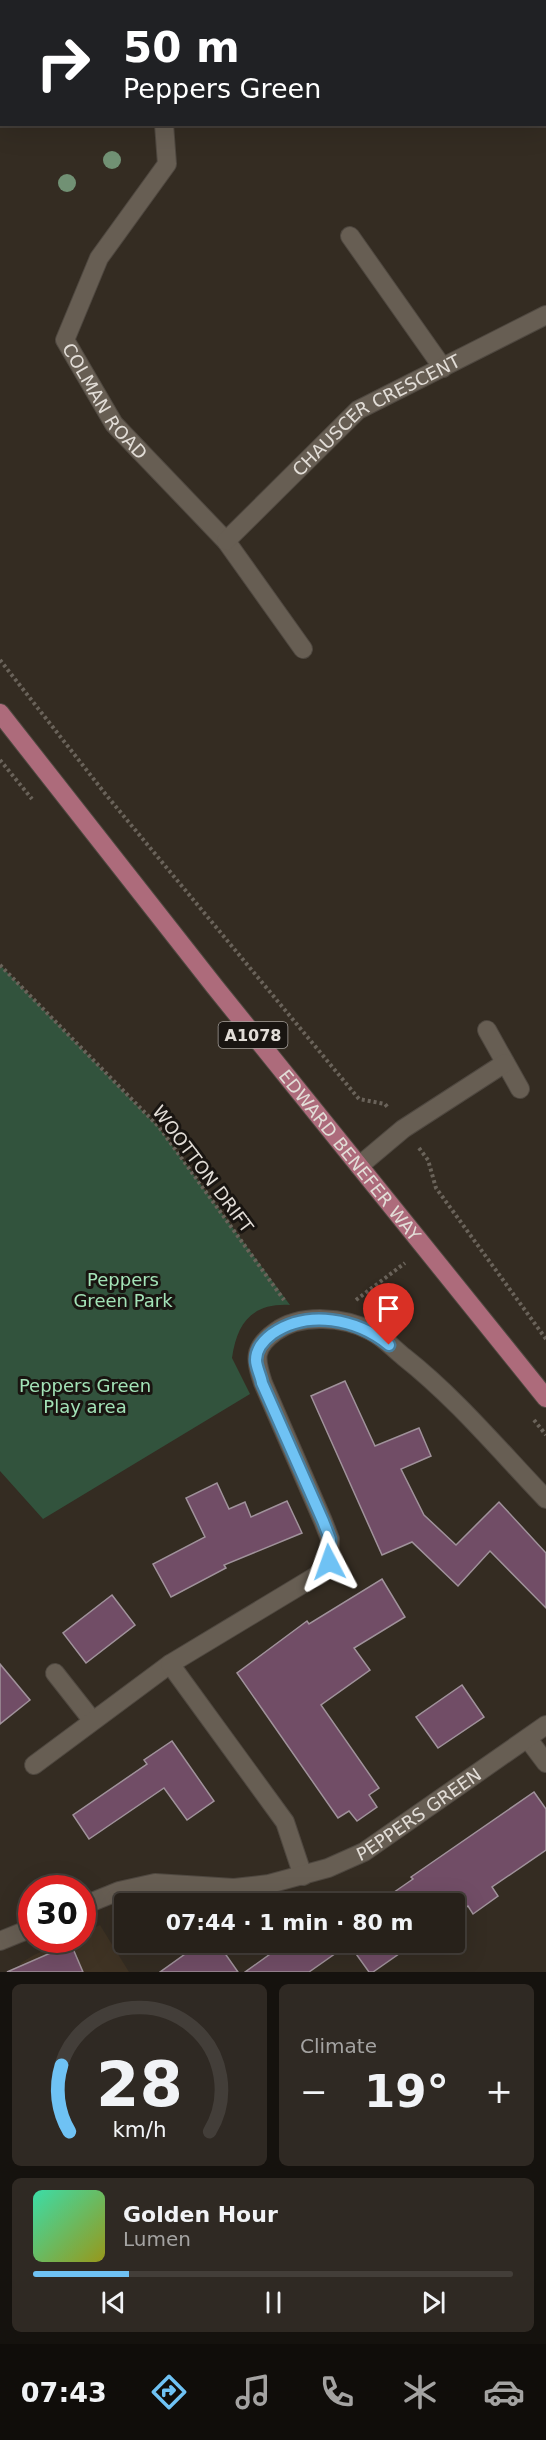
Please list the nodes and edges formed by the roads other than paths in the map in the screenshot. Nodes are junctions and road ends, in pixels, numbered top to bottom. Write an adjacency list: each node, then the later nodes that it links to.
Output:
1 (164, 126): 5 (street, COLMAN ROAD)
2 (350, 236): 4 (street)
3 (546, 315): 4 (street, CHAUSCER CRESCENT)
4 (443, 368): 5 (street, CHAUSCER CRESCENT)
5 (226, 541): 6 (street, COLMAN ROAD)
6 (303, 649)
7 (0, 713): 11 (main road, EDWARD BENEFER WAY / A1078)
8 (487, 1030): 9 (street)
9 (505, 1063): 10 (street); 11 (street)
10 (520, 1089)
11 (359, 1166): 12 (main road, EDWARD BENEFER WAY / A1078)
12 (546, 1398)
13 (546, 1499): 14 (street)
14 (171, 1664): 16 (street); 21 (street)
15 (55, 1673): 16 (street)
16 (92, 1720): 20 (street)
17 (546, 1725): 18 (street, PEPPERS GREEN)
18 (528, 1739): 19 (street); 21 (street, PEPPERS GREEN)
19 (546, 1763)
20 (34, 1765)
21 (303, 1876): 22 (street, PEPPERS GREEN)
22 (96, 1900)
23 (18, 1934): 24 (street)
24 (0, 1941)

